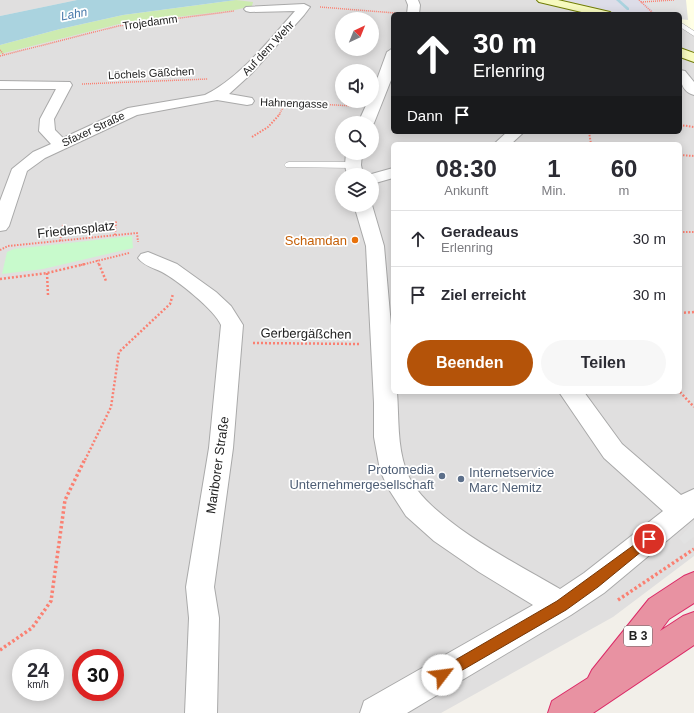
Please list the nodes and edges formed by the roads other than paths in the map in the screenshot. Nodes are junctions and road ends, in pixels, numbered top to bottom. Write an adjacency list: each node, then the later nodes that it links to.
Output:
1 (412, 0): 5 (street)
2 (536, 0): 6 (main road)
3 (543, 0): 7 (main road)
4 (250, 9): 16 (street, Auf dem Wehr)
5 (413, 12)
6 (575, 12)
7 (595, 12)
8 (682, 25): 9 (lane)
9 (694, 34)
10 (682, 42): 11 (main road)
11 (694, 46)
12 (682, 53): 13 (main road)
13 (694, 58)
14 (391, 59): 21 (street)
15 (682, 76): 18 (street)
16 (234, 83): 19 (street, Sfaxer Straße)
17 (0, 85): 24 (street)
18 (694, 91)
19 (216, 96): 20 (street, Hahnengasse); 24 (street, Sfaxer Straße)
20 (247, 101)
21 (369, 116)
22 (514, 134): 23 (street)
23 (504, 142)
24 (60, 144): 30 (street, Sfaxer Straße)
25 (354, 164): 26 (lane)
26 (290, 165)
27 (391, 174): 28 (street)
28 (379, 177)
29 (365, 212): 35 (street)
30 (0, 226)
31 (144, 254): 38 (street, Mariborer Straße)
32 (572, 394): 33 (street)
33 (688, 506): 35 (street)
34 (694, 586): 37 (highway, B 3)
35 (561, 606): 39 (street)
36 (694, 627): 37 (highway, B 3)
37 (591, 697): 40 (highway, B 3)
38 (201, 713)
39 (376, 713)
40 (564, 713)

